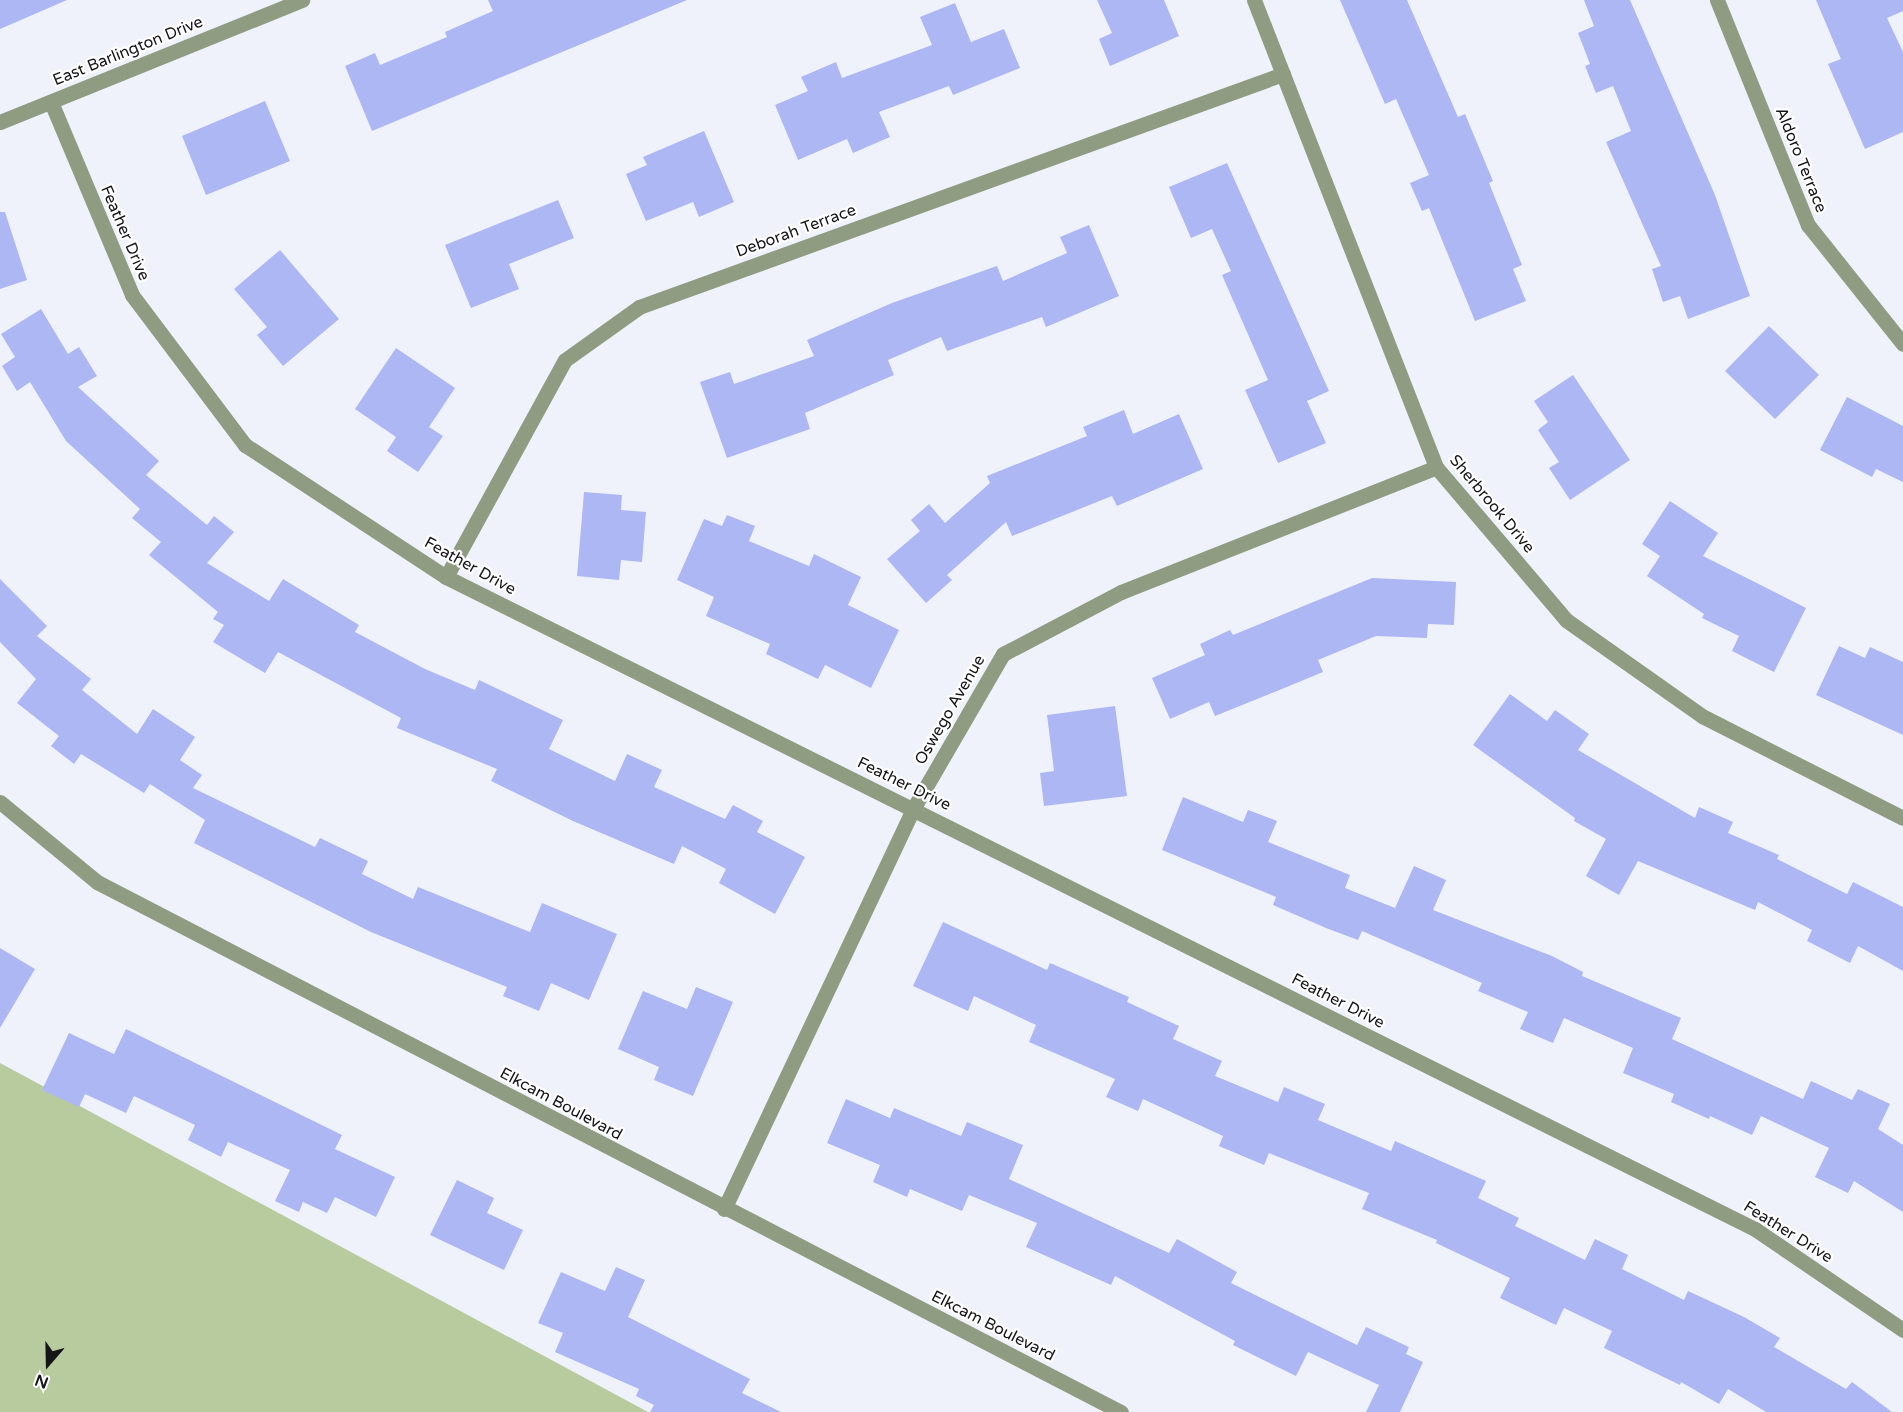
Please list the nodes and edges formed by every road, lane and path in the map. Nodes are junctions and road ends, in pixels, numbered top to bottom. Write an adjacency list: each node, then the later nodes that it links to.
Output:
1 (302, 0): 5 (street, East Barlington Drive)
2 (1254, 0): 4 (street, Sherbrook Drive)
3 (1717, 0): 7 (street, Aldoro Terrace)
4 (1283, 74): 8 (street, Sherbrook Drive); 9 (street, Deborah Terrace)
5 (51, 102): 6 (street, East Barlington Drive); 9 (street, Feather Drive)
6 (0, 122)
7 (1903, 344)
8 (1436, 467): 11 (street, Oswego Avenue); 12 (street, Sherbrook Drive)
9 (446, 577): 11 (street, Feather Drive)
10 (0, 802): 13 (street, Elkcam Boulevard)
11 (913, 809): 13 (street, Oswego Avenue); 14 (street, Feather Drive)
12 (1903, 818)
13 (724, 1209): 15 (street, Elkcam Boulevard)
14 (1903, 1330)
15 (1121, 1412)

